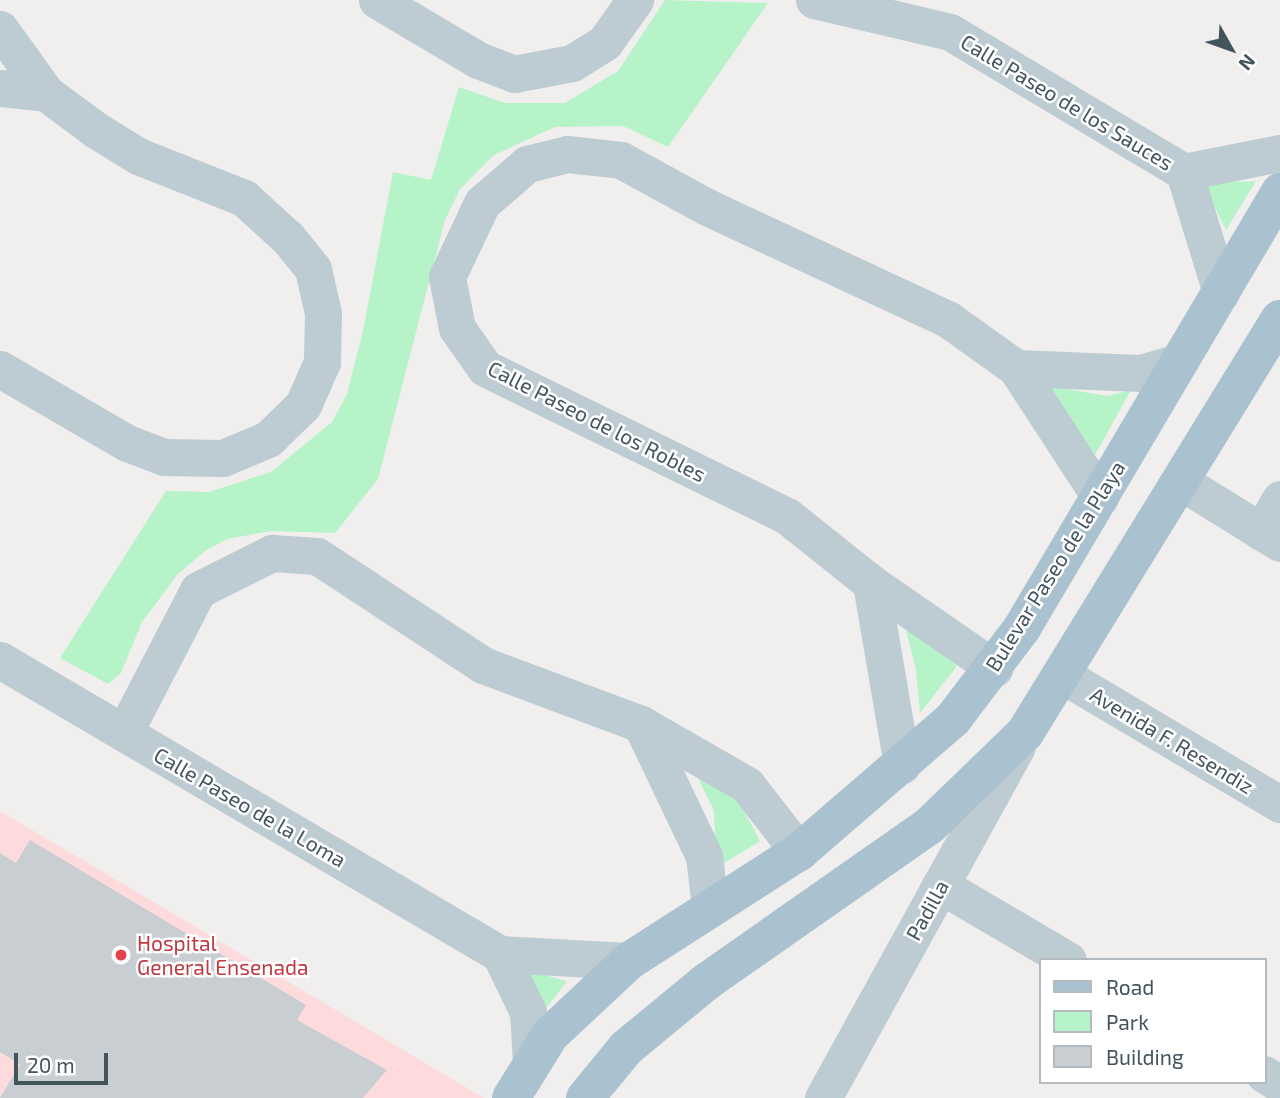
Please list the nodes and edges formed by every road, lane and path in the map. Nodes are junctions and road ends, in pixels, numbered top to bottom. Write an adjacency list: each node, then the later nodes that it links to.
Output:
1 (377, 0): 2 (street)
2 (635, 0)
3 (814, 0): 6 (street, Calle Paseo de los Sauces)
4 (930, 0): 6 (street, Calle Paseo de los Sauces)
5 (0, 29): 8 (street)
6 (950, 32): 10 (street, Calle Paseo de los Sauces)
7 (0, 88): 8 (street)
8 (46, 93): 16 (street)
9 (1280, 153): 10 (street, Calle Paseo de los Sauces)
10 (1184, 172): 12 (street, Calle Paseo de los Sauces)
11 (1280, 192): 12 (main road, Bulevar Paseo de la Playa)
12 (1221, 292): 14 (main road, Bulevar Paseo de la Playa)
13 (1280, 318): 17 (main road)
14 (1179, 362): 15 (street); 18 (main road, Bulevar Paseo de la Playa)
15 (1016, 368): 18 (street, Calle Paseo de los Robles); 21 (street, Calle Paseo de los Robles)
16 (0, 369)
17 (1184, 483): 20 (street); 24 (main road)
18 (1100, 497): 23 (main road, Bulevar Paseo de la Playa)
19 (1280, 499): 20 (street)
20 (1270, 537)
21 (871, 583): 23 (street, Calle Paseo de los Robles); 28 (street)
22 (0, 660): 26 (street, Calle Paseo de la Loma)
23 (994, 668): 28 (main road, Bulevar Paseo de la Playa)
24 (1063, 676): 27 (main road); 29 (street, Avenida F. Resendiz)
25 (641, 724): 26 (street); 30 (street); 32 (street)
26 (124, 733): 33 (street, Calle Paseo de la Loma)
27 (1025, 733): 31 (street, Padilla); 39 (main road)
28 (902, 765): 30 (main road, Bulevar Paseo de la Playa)
29 (1280, 804)
30 (799, 852): 32 (main road, Bulevar Paseo de la Playa)
31 (940, 885): 34 (street); 37 (street, Padilla)
32 (710, 906): 35 (main road, Bulevar Paseo de la Playa)
33 (500, 954): 35 (street, Calle Paseo de la Loma); 36 (street)
34 (1065, 958)
35 (629, 961): 36 (main road, Bulevar Paseo de la Playa)
36 (531, 1062): 38 (main road, Bulevar Paseo de la Playa)
37 (833, 1095)
38 (511, 1098)
39 (585, 1098)

